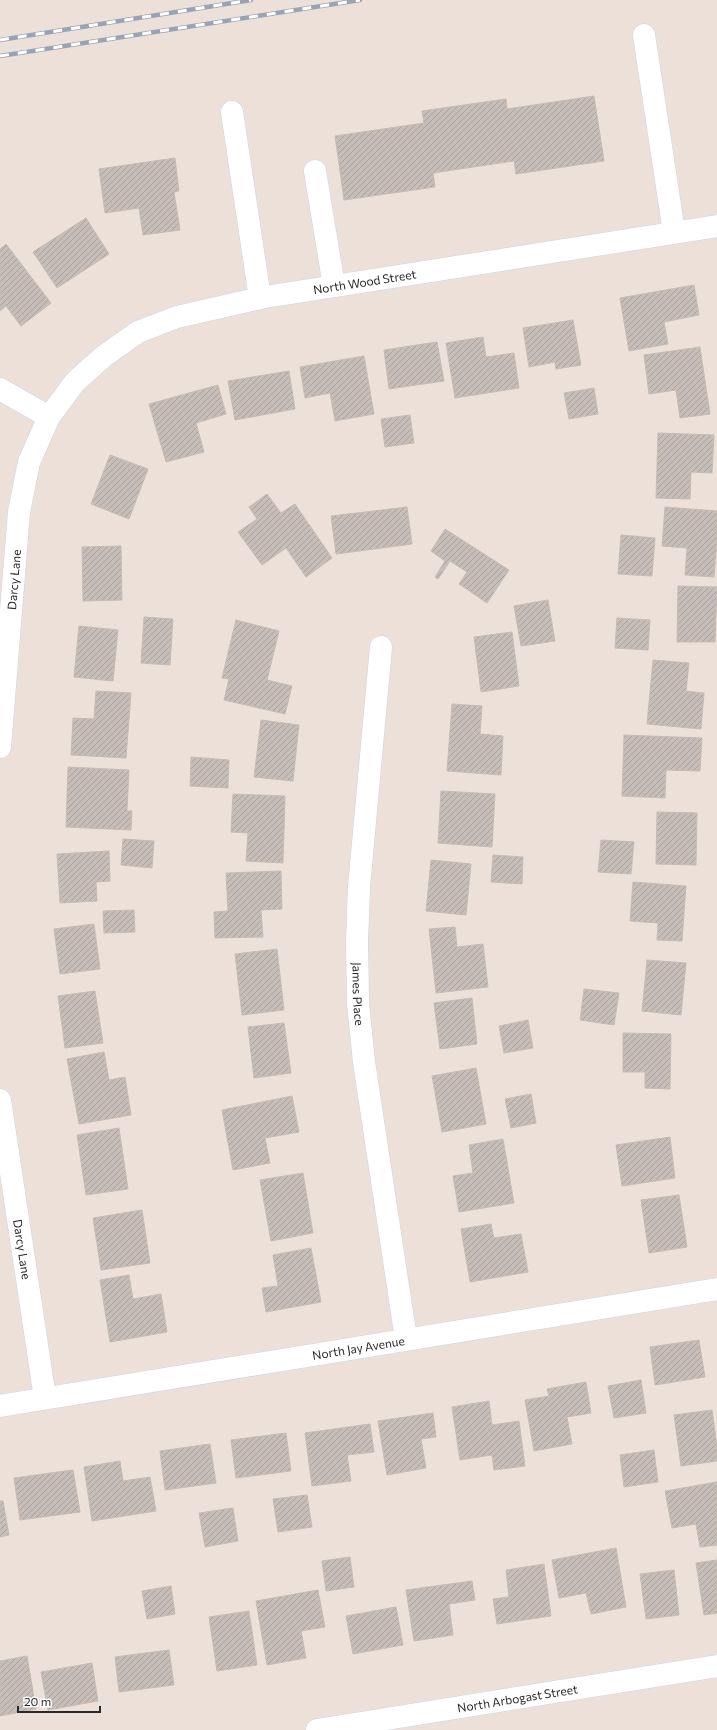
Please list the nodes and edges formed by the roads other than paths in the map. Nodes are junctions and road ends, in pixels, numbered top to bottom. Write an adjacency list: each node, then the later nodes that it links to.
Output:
1 (644, 35): 5 (street)
2 (232, 112): 7 (street)
3 (315, 170): 6 (street)
4 (717, 226): 5 (street, North Wood Street)
5 (674, 232): 6 (street, North Wood Street)
6 (334, 286): 7 (street, North Wood Street)
7 (260, 298): 9 (street, North Wood Street)
8 (0, 389): 9 (street)
9 (49, 417): 11 (street, Darcy Lane)
10 (381, 647): 14 (street, James Place)
11 (0, 736)
12 (0, 1100): 15 (street, Darcy Lane)
13 (717, 1289): 14 (street, North Jay Avenue)
14 (406, 1339): 15 (street, North Jay Avenue)
15 (45, 1398): 16 (street, North Jay Avenue)
16 (0, 1406)
17 (717, 1666): 18 (street, North Arbogast Street)
18 (317, 1730)

